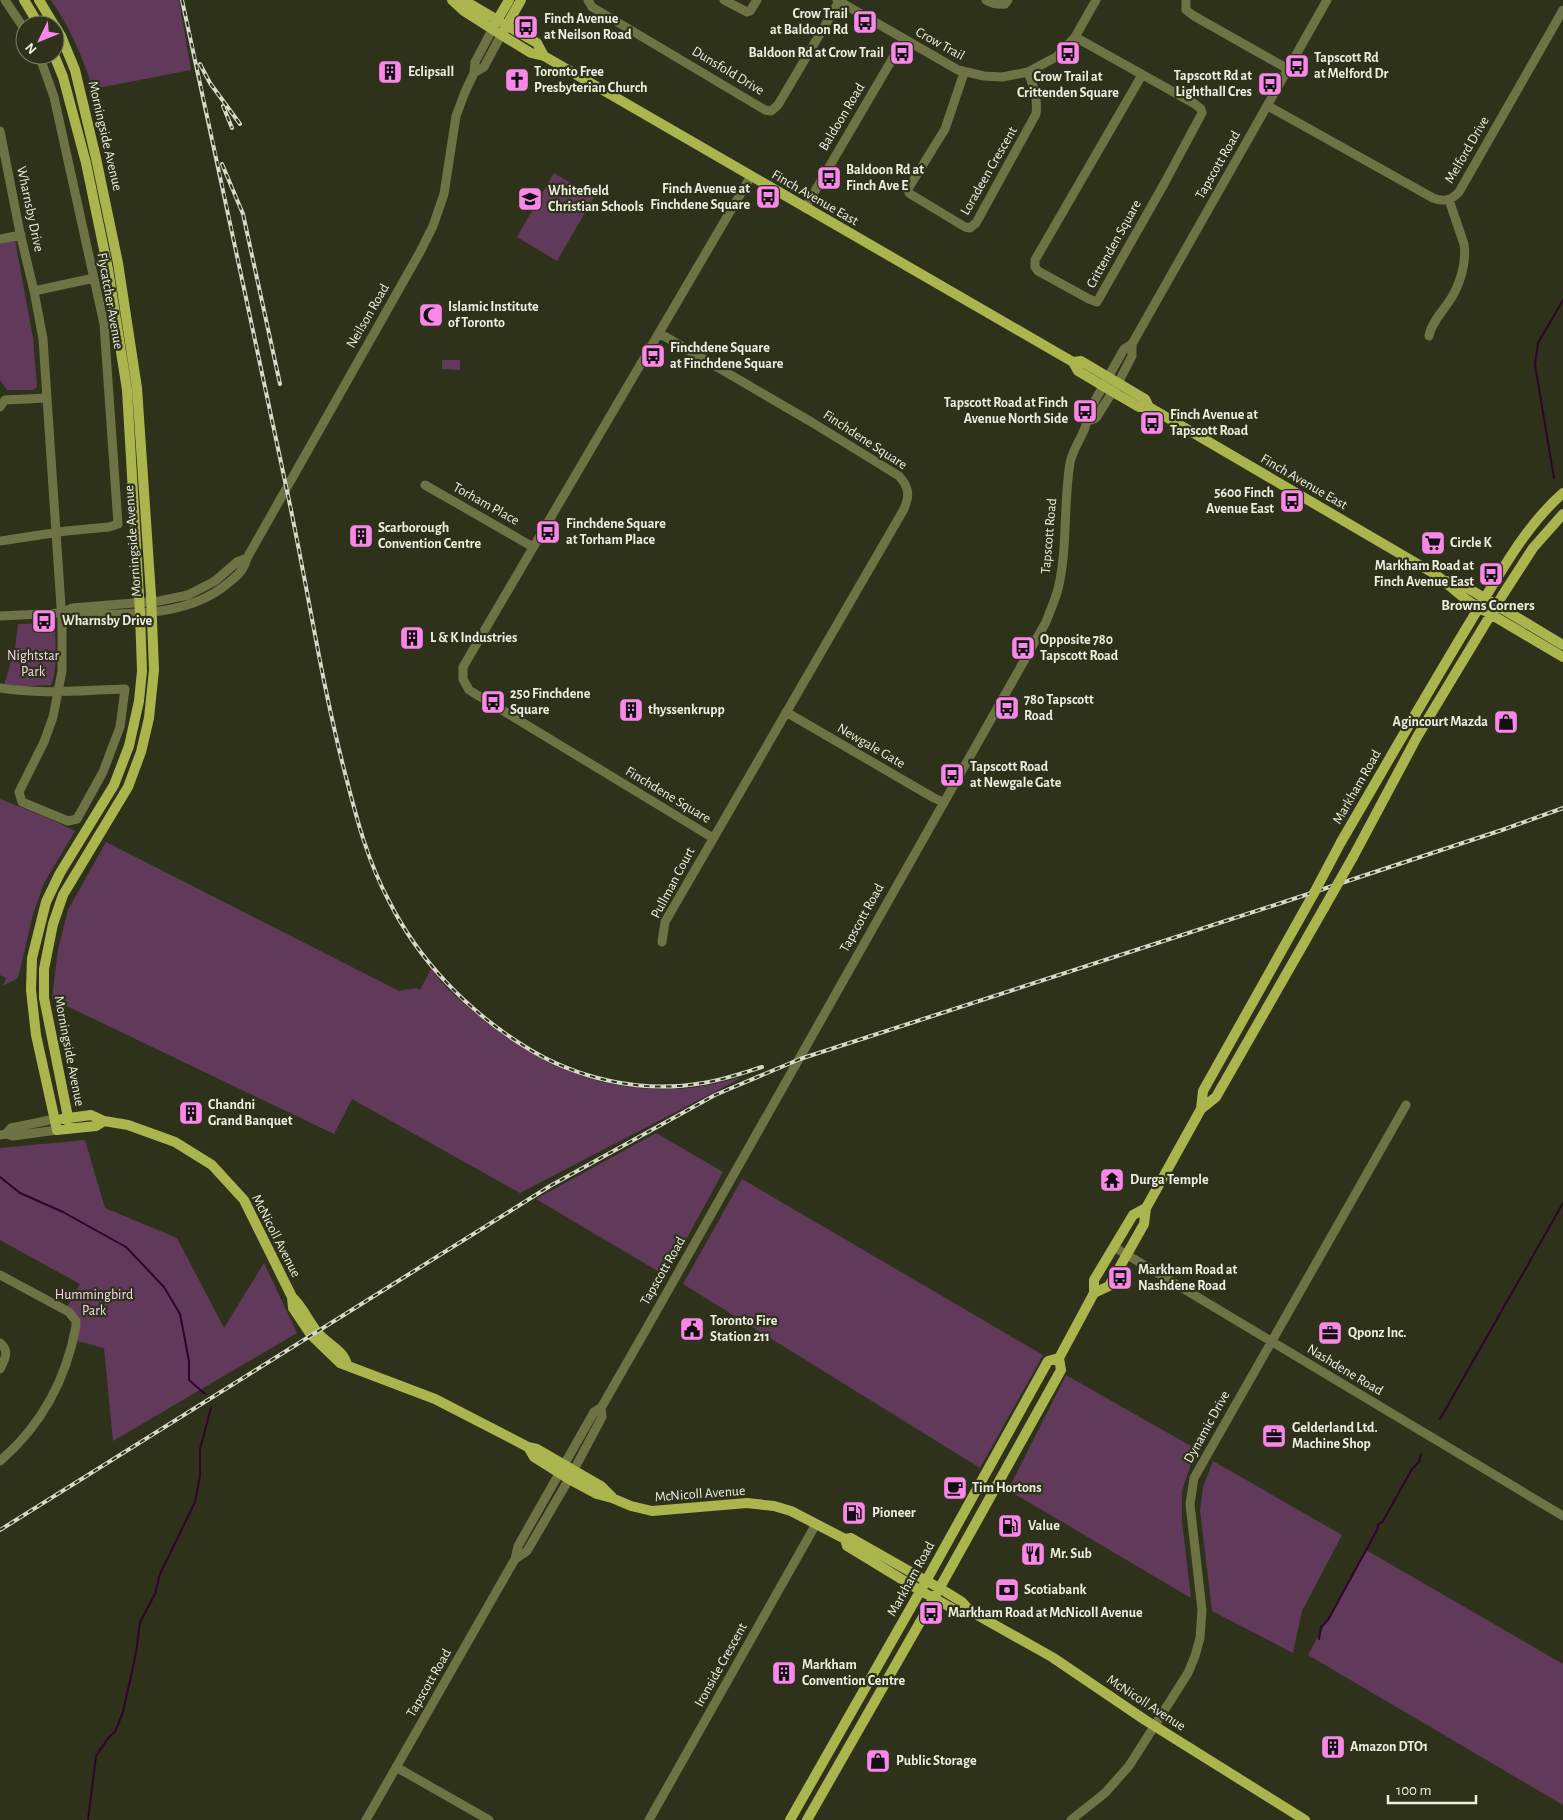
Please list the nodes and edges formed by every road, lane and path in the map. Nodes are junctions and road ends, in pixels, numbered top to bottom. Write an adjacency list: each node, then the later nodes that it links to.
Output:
1 (5, 0): 17 (street)
2 (24, 0): 18 (main road)
3 (39, 0): 19 (main road, Morningside Avenue)
4 (509, 0): 20 (main road, Neilson Road)
5 (521, 0): 20 (main road, Neilson Road)
6 (588, 0): 15 (street, Dunsfold Drive)
7 (724, 0): 8 (street)
8 (757, 0)
9 (986, 0): 10 (street)
10 (1008, 0)
11 (1096, 0): 22 (street, Crow Trail)
12 (1186, 0): 28 (street)
13 (1327, 0): 28 (street, Tapscott Road)
14 (454, 1): 20 (main road, Finch Avenue East); 21 (main road, Finch Avenue East)
15 (839, 1): 23 (street, Crow Trail)
16 (1563, 10): 36 (street, Melford Drive)
17 (15, 15)
18 (33, 15)
19 (48, 15)
20 (502, 23): 21 (main road, Neilson Road); 25 (main road, Finch Avenue East)
21 (497, 32): 25 (main road, Finch Avenue East); 55 (street, Neilson Road)
22 (1076, 37): 29 (street, Crow Trail); 31 (street, Crittenden Square)
23 (904, 40): 30 (street, Crow Trail); 37 (street, Baldoon Road)
24 (65, 51): 48 (main road, Morningside Avenue)
25 (544, 56): 35 (main road, Finch Avenue East)
26 (43, 65): 40 (street, Flycatcher Avenue)
27 (58, 65): 48 (main road, Morningside Avenue)
28 (1288, 69): 32 (street, Tapscott Road)
29 (1028, 72): 30 (street, Crow Trail); 30 (street, Loradeen Crescent)
30 (964, 73)
31 (1142, 75): 31 (street, Crittenden Square)
32 (1268, 106): 36 (street, Melford Drive); 44 (street, Tapscott Road)
33 (0, 131): 34 (street, Wharnsby Drive)
34 (4, 175): 38 (street, Wharnsby Drive)
35 (751, 176): 37 (main road, Finch Avenue East); 42 (street, Finchdene Square)
36 (1449, 200): 43 (street)
37 (805, 208): 44 (main road, Finch Avenue East)
38 (21, 235): 39 (street); 41 (street, Wharnsby Drive)
39 (0, 239)
40 (94, 278): 41 (street); 51 (street, Flycatcher Avenue)
41 (34, 291): 45 (street, Wharnsby Drive)
42 (659, 333): 53 (street, Finchdene Square); 64 (street, Finchdene Square)
43 (1429, 336)
44 (1110, 384): 54 (main road, Finch Avenue East); 65 (street, Tapscott Road)
45 (47, 398): 46 (street); 51 (street, Wharnsby Drive)
46 (0, 407)
47 (425, 485): 53 (street, Torham Place)
48 (138, 488): 55 (main road, Morningside Avenue); 56 (main road, Morningside Avenue)
49 (1563, 493): 54 (main road, Markham Road)
50 (1563, 514): 57 (main road, Markham Road)
51 (56, 532): 52 (street); 58 (street, Wharnsby Drive)
52 (0, 541)
53 (533, 547): 66 (street, Finchdene Square)
54 (1482, 602): 57 (main road, Finch Avenue East); 69 (main road, Markham Road, bridge)
55 (152, 606): 56 (street, Neilson Road); 70 (main road, Morningside Avenue)
56 (140, 608): 58 (street, Neilson Road); 71 (main road, Morningside Avenue)
57 (1494, 609): 60 (main road, Finch Avenue East); 61 (main road, Finch Avenue East); 69 (main road, Markham Road, bridge)
58 (62, 613): 59 (street, Neilson Road); 63 (street, Wharnsby Drive)
59 (0, 616)
60 (1563, 645)
61 (1563, 657)
62 (0, 688): 63 (street)
63 (59, 691): 63 (street, Wharnsby Drive)
64 (786, 712): 65 (street, Newgale Gate); 66 (street, Finchdene Square)
65 (943, 802): 83 (street, Tapscott Road)
66 (713, 838): 67 (street, Pullman Court)
67 (662, 942)
68 (1406, 1105): 78 (street, Dynamic Drive)
69 (1201, 1109): 73 (main road, Markham Road)
70 (69, 1123): 71 (main road, McNicoll Avenue); 83 (main road, McNicoll Avenue)
71 (56, 1125): 72 (street)
72 (3, 1134)
73 (1146, 1208): 74 (main road, Markham Road); 75 (main road, Markham Road)
74 (1114, 1247): 75 (street, Nashdene Road); 77 (main road, Markham Road)
75 (1128, 1255): 77 (main road, Markham Road); 78 (street, Nashdene Road)
76 (0, 1275): 82 (street)
77 (1094, 1294): 80 (main road, Markham Road)
78 (1271, 1342): 84 (street, Nashdene Road); 90 (street, Dynamic Drive)
79 (0, 1343): 81 (street)
80 (1059, 1358): 87 (main road, Markham Road); 89 (main road, Markham Road)
81 (0, 1369)
82 (0, 1461)
83 (566, 1472): 85 (main road, McNicoll Avenue); 91 (street, Tapscott Road)
84 (1563, 1516)
85 (816, 1524): 86 (main road, McNicoll Avenue); 94 (street, Ironside Crescent)
86 (845, 1539): 87 (main road, McNicoll Avenue); 88 (main road, McNicoll Avenue)
87 (926, 1581): 88 (main road, Markham Road); 89 (main road, McNicoll Avenue)
88 (921, 1591): 89 (main road, McNicoll Avenue); 95 (main road, Markham Road)
89 (936, 1593): 90 (main road, McNicoll Avenue); 96 (main road, Markham Road)
90 (1154, 1725): 97 (street, Dynamic Drive); 98 (main road, McNicoll Avenue)
91 (396, 1767): 92 (street, Tapscott Road); 93 (street)
92 (366, 1820)
93 (489, 1820)
94 (649, 1820)
95 (790, 1820)
96 (807, 1820)
97 (1071, 1820)
98 (1305, 1820)

